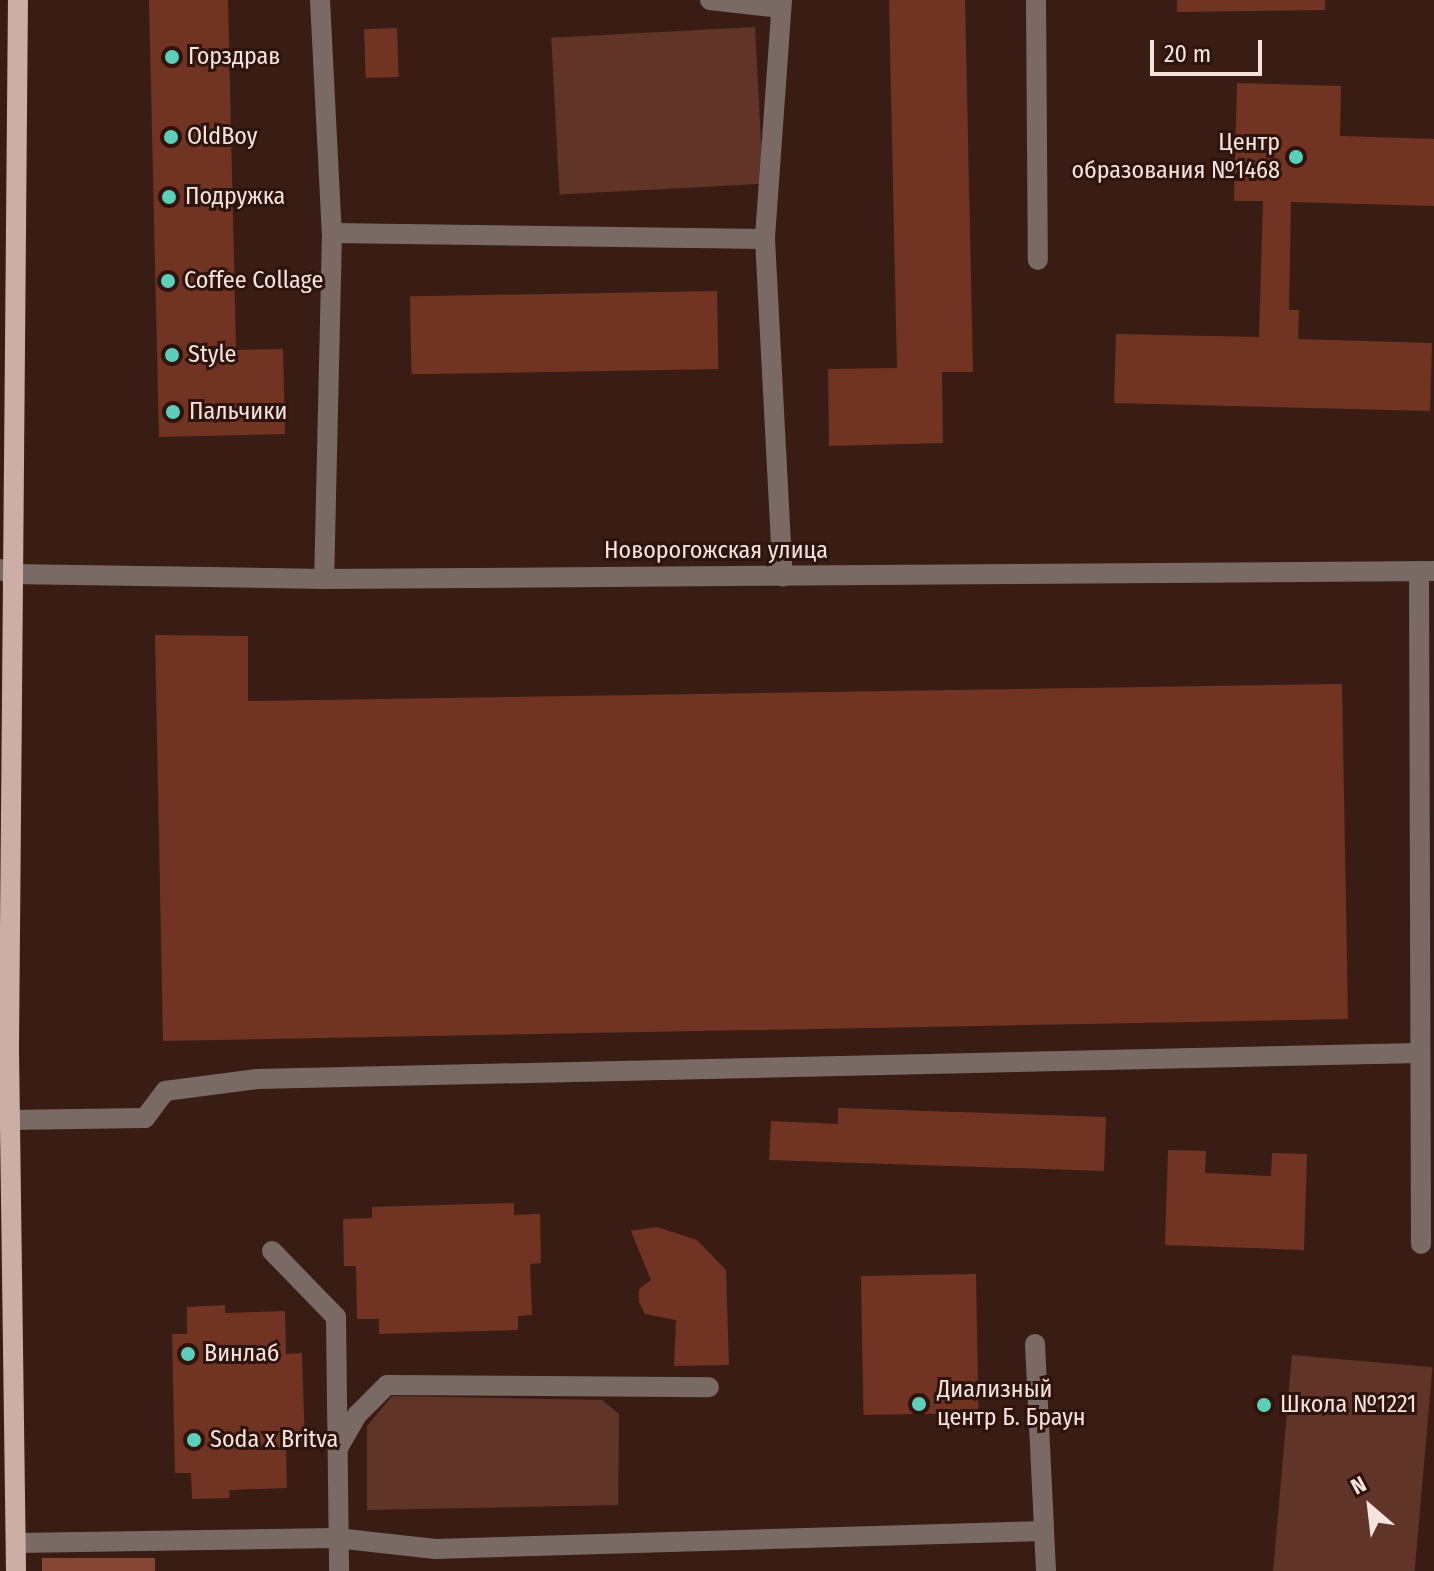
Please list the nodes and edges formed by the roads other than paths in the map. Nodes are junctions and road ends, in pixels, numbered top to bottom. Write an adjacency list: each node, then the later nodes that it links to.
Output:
1 (18, 0): 7 (main road)
2 (320, 0): 6 (street)
3 (710, 0): 5 (street)
4 (1036, 0): 9 (street)
5 (780, 4): 8 (street)
6 (332, 233): 8 (street); 13 (street)
7 (9, 238): 11 (main road)
8 (765, 239): 12 (street)
9 (1038, 260)
10 (1426, 571): 12 (street, Новорогожская улица); 15 (street)
11 (5, 572): 13 (street, Новорогожская улица); 14 (main road)
12 (783, 577): 13 (street, Новорогожская улица)
13 (324, 579)
14 (5, 1048): 16 (main road)
15 (1420, 1053): 16 (street); 17 (street)
16 (9, 1120): 24 (main road)
17 (1421, 1244)
18 (272, 1251): 21 (street)
19 (1035, 1344): 22 (street)
20 (709, 1387): 21 (street)
21 (338, 1448): 23 (street)
22 (1044, 1531): 23 (street); 27 (street)
23 (336, 1538): 24 (street); 26 (street)
24 (16, 1543): 25 (main road)
25 (16, 1571)
26 (339, 1571)
27 (1046, 1571)

